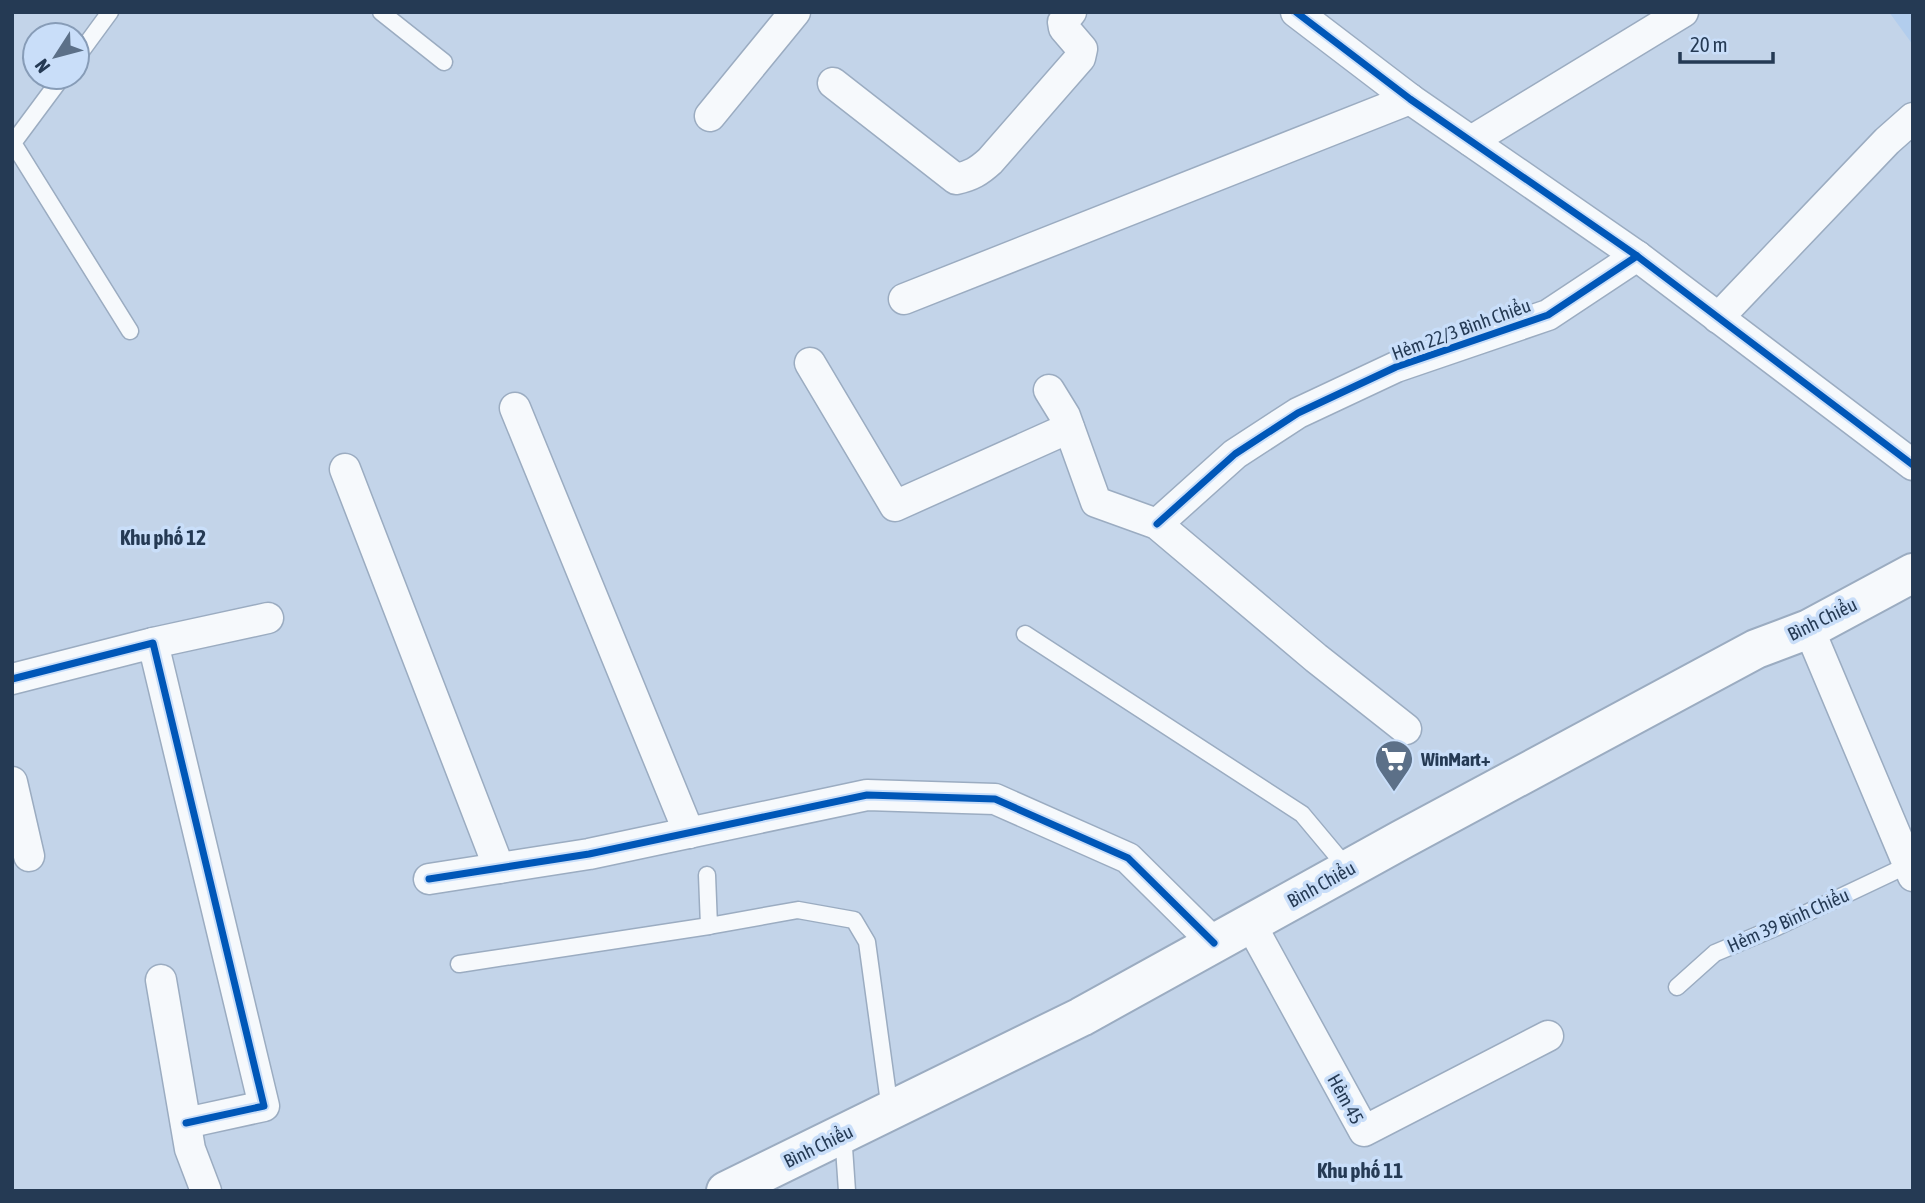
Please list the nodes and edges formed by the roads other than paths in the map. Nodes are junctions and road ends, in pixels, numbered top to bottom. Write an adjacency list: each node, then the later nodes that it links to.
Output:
1 (110, 12): 8 (lane)
2 (381, 12): 9 (lane)
3 (795, 12): 13 (street)
4 (1071, 12): 10 (street)
5 (1296, 12): 12 (street)
6 (1682, 12): 7 (street)
7 (1643, 23): 15 (street)
8 (91, 38)
9 (443, 62)
10 (833, 83)
11 (52, 91): 19 (lane)
12 (1410, 99): 15 (street); 17 (street)
13 (710, 116)
14 (1913, 118): 18 (street)
15 (1471, 141): 16 (street)
16 (1637, 256): 18 (street); 26 (street, Hẻm 22/3 Bình Chiểu)
17 (904, 299)
18 (1718, 318): 24 (street)
19 (130, 331)
20 (810, 363): 23 (street)
21 (1049, 390): 23 (street)
22 (516, 408): 35 (street)
23 (1069, 428): 26 (street)
24 (1913, 466)
25 (345, 469): 37 (street)
26 (1157, 524): 33 (street)
27 (1913, 573): 29 (main road, Bình Chiểu)
28 (268, 618): 31 (street)
29 (1809, 629): 38 (main road, Bình Chiểu); 39 (street)
30 (1025, 634): 38 (lane)
31 (153, 643): 32 (street); 50 (street)
32 (12, 679)
33 (1406, 729)
34 (12, 782): 36 (street)
35 (688, 833): 37 (street); 44 (street)
36 (29, 856)
37 (499, 868): 41 (street)
38 (1348, 869): 42 (main road, Bình Chiểu)
39 (1910, 871): 47 (lane, Hẻm 39 Bình Chiểu)
40 (707, 875): 43 (lane)
41 (429, 879)
42 (1250, 923): 44 (main road, Bình Chiểu); 48 (street, Hẻm 45)
43 (709, 926): 45 (lane); 49 (lane)
44 (1213, 943): 49 (main road, Bình Chiểu)
45 (459, 964)
46 (161, 981): 50 (street)
47 (1677, 988)
48 (1548, 1036)
49 (890, 1110): 51 (main road, Bình Chiểu)
50 (186, 1123): 52 (street)
51 (844, 1133): 53 (main road, Bình Chiểu); 54 (lane)
52 (206, 1191)
53 (726, 1191)
54 (847, 1191)

